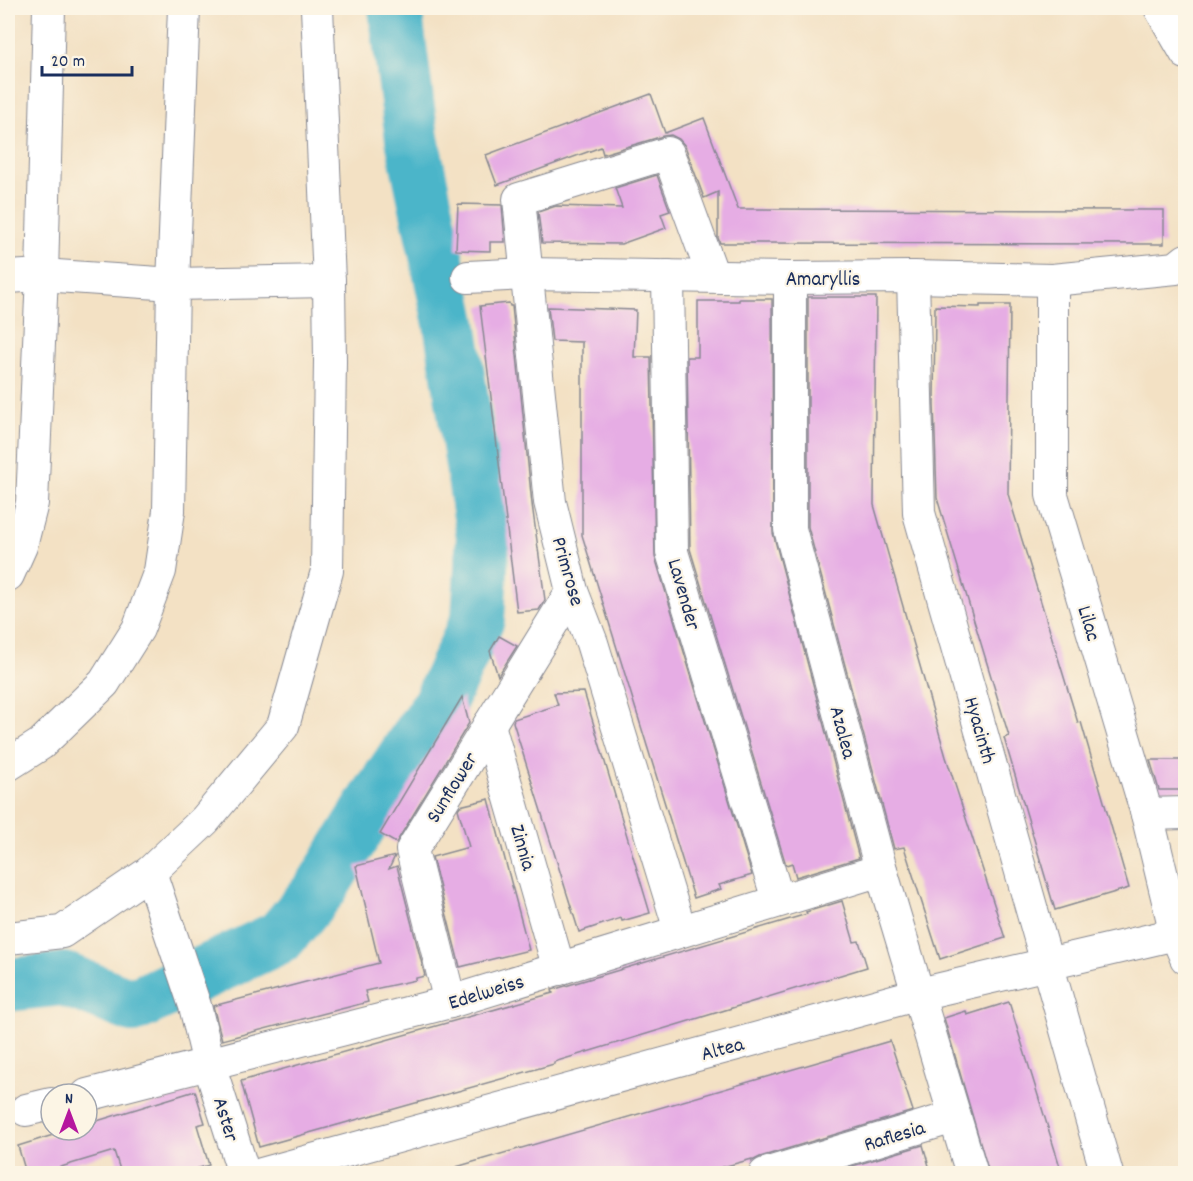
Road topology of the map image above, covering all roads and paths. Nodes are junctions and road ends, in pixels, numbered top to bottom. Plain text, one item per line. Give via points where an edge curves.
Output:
1 (49, 8) edge
2 (184, 8) edge
3 (317, 8) edge
4 (1160, 8) edge
5 (1185, 53) edge
6 (1181, 264) edge
7 (526, 274) junction
8 (42, 275) junction
9 (668, 276) junction
10 (713, 276) junction
11 (8, 277) edge
12 (468, 277) dead end
13 (914, 277) junction
14 (790, 278) junction
15 (1052, 280) junction
16 (329, 281) junction
17 (173, 284) junction
18 (8, 575) edge
19 (572, 591) junction
20 (489, 725) junction
21 (8, 765) edge
22 (1185, 813) edge
23 (1147, 814) junction
24 (881, 870) junction
25 (150, 872) junction
26 (778, 900) junction
27 (680, 930) junction
28 (8, 938) edge
29 (1182, 942) edge
30 (1049, 964) junction
31 (559, 969) junction
32 (919, 994) junction
33 (450, 1002) junction
34 (209, 1064) junction
35 (99, 1092) edge
36 (954, 1117) junction
37 (244, 1173) edge
38 (262, 1173) edge
39 (765, 1173) edge
40 (972, 1173) edge
41 (1107, 1173) edge

1 - 8 street
2 - 17 street
3 - 16 street
4 - 5 street
6 - 15 street, Amaryllis
7 - 9 street, Amaryllis
7 - 10 street, Primrose via 519,199 668,153
7 - 12 street, Amaryllis
7 - 19 street, Primrose via 550,502
8 - 11 street
8 - 17 street
8 - 18 street via 32,503 21,546
9 - 10 street, Amaryllis
9 - 26 street, Lavender via 672,552
10 - 14 street, Amaryllis
13 - 14 street, Amaryllis
13 - 15 street, Amaryllis
13 - 30 street, Hyacinth via 919,513
14 - 24 street, Azalea via 790,529
15 - 23 street, Lilac via 1052,495
16 - 17 street
16 - 25 street via 327,572 283,726 205,820
17 - 21 street via 169,511 160,572 138,629 104,683 41,744
19 - 20 street, Sunflower
19 - 27 street, Primrose via 592,642
20 - 31 street, Zinnia
20 - 33 street, Sunflower via 412,850
22 - 23 street
23 - 29 street, Lilac
24 - 26 street, Edelweiss
24 - 32 street, Azalea
25 - 28 street via 62,932
25 - 34 street, Aster via 195,1006
26 - 27 street, Edelweiss
27 - 31 street, Edelweiss
29 - 30 street, Altea
30 - 32 street, Altea
30 - 41 street, Hyacinth
31 - 33 street, Edelweiss
32 - 36 street, Azalea
32 - 38 street, Altea
33 - 34 street, Edelweiss
34 - 35 street, Edelweiss
34 - 37 street, Aster
36 - 39 street, Raflesia
36 - 40 street, Azalea

